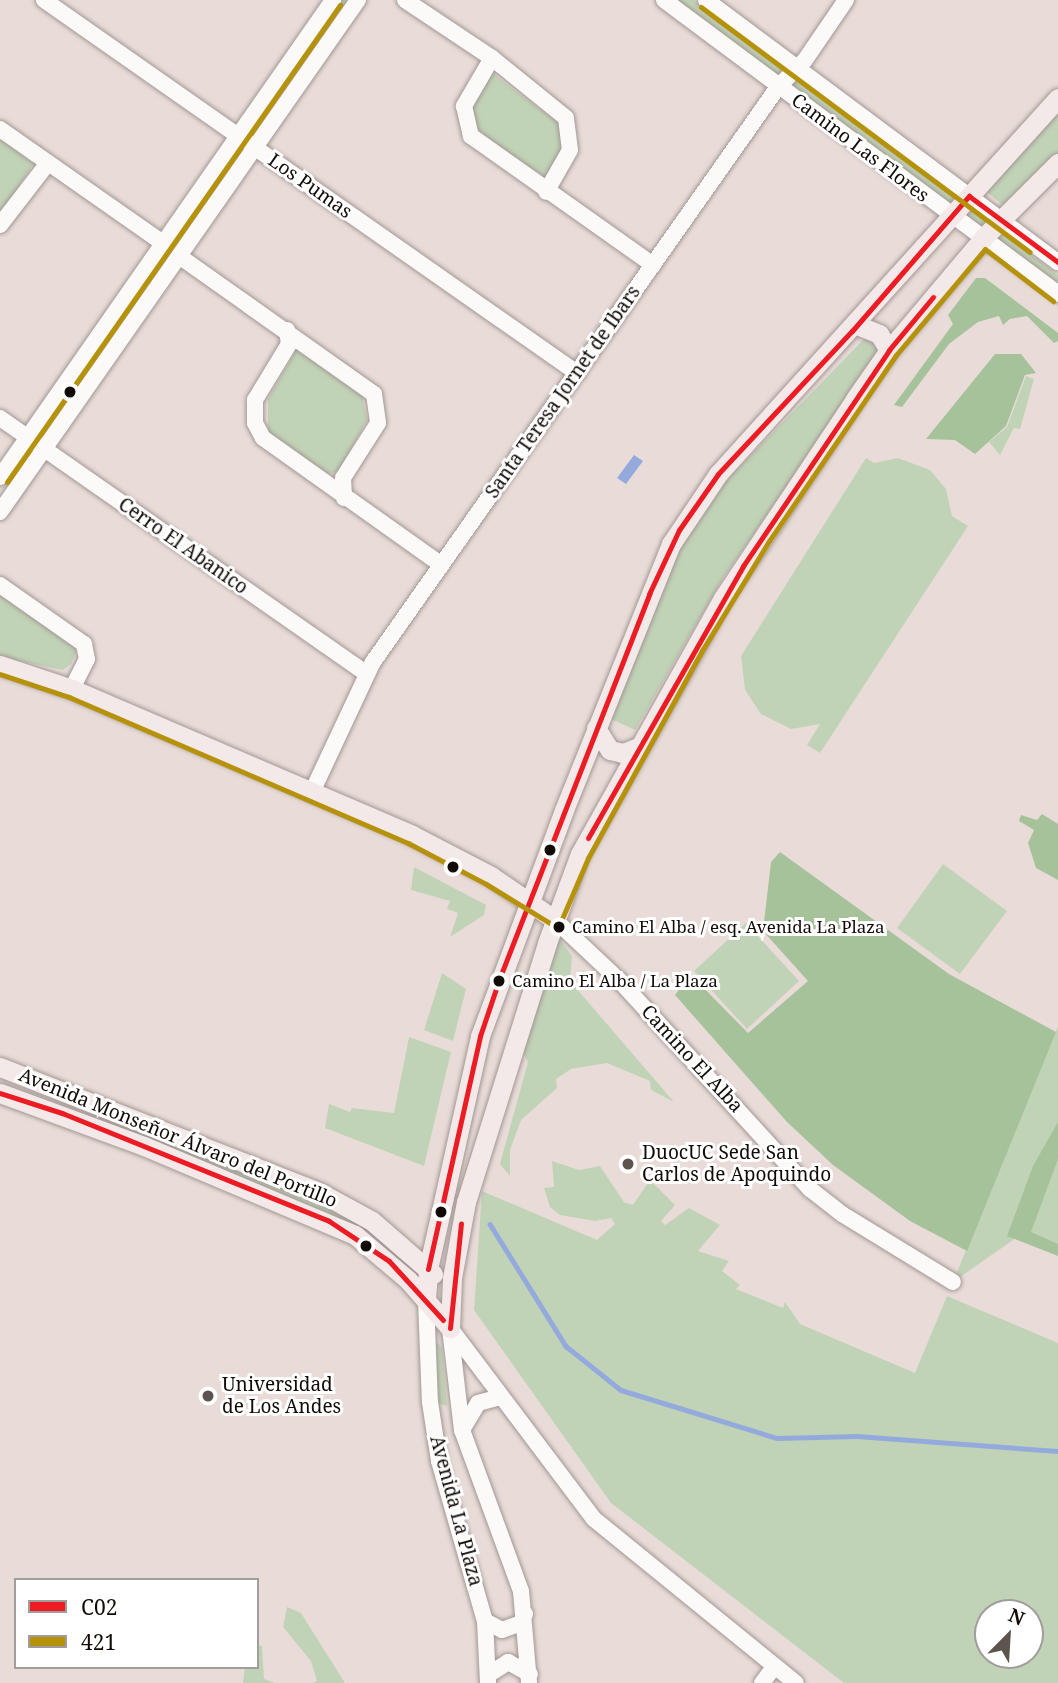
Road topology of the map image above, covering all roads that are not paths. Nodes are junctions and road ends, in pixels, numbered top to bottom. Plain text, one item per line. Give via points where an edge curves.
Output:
1 (44, 0) edge
2 (332, 0) edge
3 (358, 0) edge
4 (405, 0) edge
5 (664, 0) edge
6 (706, 0) edge
7 (857, 0) edge
8 (844, 4) edge
9 (492, 58) junction
10 (794, 66) junction
11 (778, 87) junction
12 (1058, 98) edge
13 (0, 129) edge
14 (238, 136) junction
15 (255, 148) junction
16 (48, 163) junction
17 (1058, 163) edge
18 (546, 191) junction
19 (969, 196) junction
20 (952, 216) junction
21 (1000, 219) junction
22 (0, 225) edge
23 (984, 237) junction
24 (163, 243) junction
25 (180, 256) junction
26 (1058, 262) edge
27 (653, 265) junction
28 (1058, 294) edge
29 (857, 325) junction
30 (287, 330) junction
31 (889, 350) junction
32 (577, 373) junction
33 (0, 418) edge
34 (27, 437) junction
35 (44, 449) junction
36 (0, 477) edge
37 (344, 498) junction
38 (0, 512) edge
39 (442, 565) junction
40 (0, 585) edge
41 (0, 665) edge
42 (366, 673) junction
43 (72, 689) junction
44 (596, 728) junction
45 (636, 748) junction
46 (312, 792) junction
47 (529, 900) junction
48 (555, 920) junction
49 (0, 1067) edge
50 (0, 1093) edge
51 (428, 1269) junction
52 (953, 1282) dead end
53 (451, 1293) junction
54 (425, 1300) junction
55 (450, 1328) junction
56 (501, 1397) junction
57 (430, 1402) junction
58 (458, 1408) junction
59 (462, 1430) junction
60 (526, 1614) junction
61 (485, 1621) junction
62 (785, 1677) edge
63 (488, 1679) edge
64 (530, 1679) edge
65 (762, 1683) edge

1 - 14 street, Los Pumas
2 - 14 street
3 - 15 street
4 - 9 street
5 - 11 street, Camino Las Flores
6 - 10 street, Camino Las Flores
7 - 8 street, Santa Teresa Jornet de Ibars
8 - 10 street, Santa Teresa Jornet de Ibars via 805,60
9 - 18 street via 554,105 569,124 570,150
9 - 18 street via 466,97 463,114 467,130 481,147
10 - 11 street, Santa Teresa Jornet de Ibars
10 - 19 street, Camino Las Flores
11 - 20 street, Camino Las Flores
11 - 27 street, Santa Teresa Jornet de Ibars
12 - 19 main road, Avenida La Plaza
13 - 16 street
14 - 15 street, Los Pumas
14 - 24 street
15 - 25 street
15 - 32 street, Los Pumas
16 - 22 street
16 - 24 street
17 - 21 main road, Avenida La Plaza
18 - 27 street
19 - 20 main road, Avenida La Plaza
19 - 21 street, Camino Las Flores
20 - 23 street, Camino Las Flores
20 - 29 main road, Avenida La Plaza
21 - 23 main road, Avenida La Plaza
21 - 26 street, Camino Las Flores
23 - 28 street, Camino Las Flores
23 - 31 main road, Avenida La Plaza
24 - 34 street
25 - 30 street
25 - 35 street
27 - 32 street, Santa Teresa Jornet de Ibars
29 - 31 main road via 879,334
29 - 44 main road, Avenida La Plaza via 729,462 687,517 657,573
30 - 37 street via 289,344 257,393 255,423 269,445
30 - 37 street via 364,383 377,401 378,423 343,478
31 - 45 main road, Avenida La Plaza via 749,556
32 - 39 street, Santa Teresa Jornet de Ibars
33 - 34 street, Cerro El Abanico
34 - 35 street, Cerro El Abanico
34 - 36 street
35 - 38 street
35 - 42 street, Cerro El Abanico
37 - 39 street
39 - 42 street, Santa Teresa Jornet de Ibars
40 - 43 street via 84,644 87,659
41 - 43 main road, Camino El Alba
42 - 46 street, Santa Teresa Jornet de Ibars
43 - 46 main road, Camino El Alba
44 - 45 main road via 610,750 623,753
44 - 47 main road, Avenida La Plaza
45 - 48 main road, Avenida La Plaza via 573,867
46 - 47 main road, Camino El Alba via 444,850
47 - 48 main road, Camino El Alba
47 - 51 main road, Avenida La Plaza via 480,1036
48 - 52 street, Camino El Alba via 678,1043 810,1189 842,1214
48 - 53 main road, Avenida La Plaza via 466,1202
49 - 51 main road, Avenida Monseñor Álvaro del Portillo via 321,1193 372,1221
50 - 54 main road, Avenida Monseñor Álvaro del Portillo via 62,1113 329,1221 372,1247
51 - 53 main road, Avenida Monseñor Álvaro del Portillo
51 - 54 main road, Avenida La Plaza
53 - 55 main road, Avenida La Plaza
54 - 55 main road, Avenida Monseñor Álvaro del Portillo
54 - 57 street, Avenida La Plaza
55 - 56 street, Avenida Monseñor Álvaro del Portillo
55 - 58 street, Avenida La Plaza
56 - 59 street via 478,1403
56 - 62 street, Avenida Monseñor Álvaro del Portillo via 594,1519
57 - 58 street
57 - 61 street, Avenida La Plaza via 439,1461
58 - 59 street, Avenida La Plaza
59 - 60 street, Avenida La Plaza via 508,1546
60 - 61 street via 521,1623 502,1630
60 - 64 street, Avenida La Plaza
61 - 63 street, Avenida La Plaza
62 - 65 street
63 - 64 street via 508,1662 517,1663

